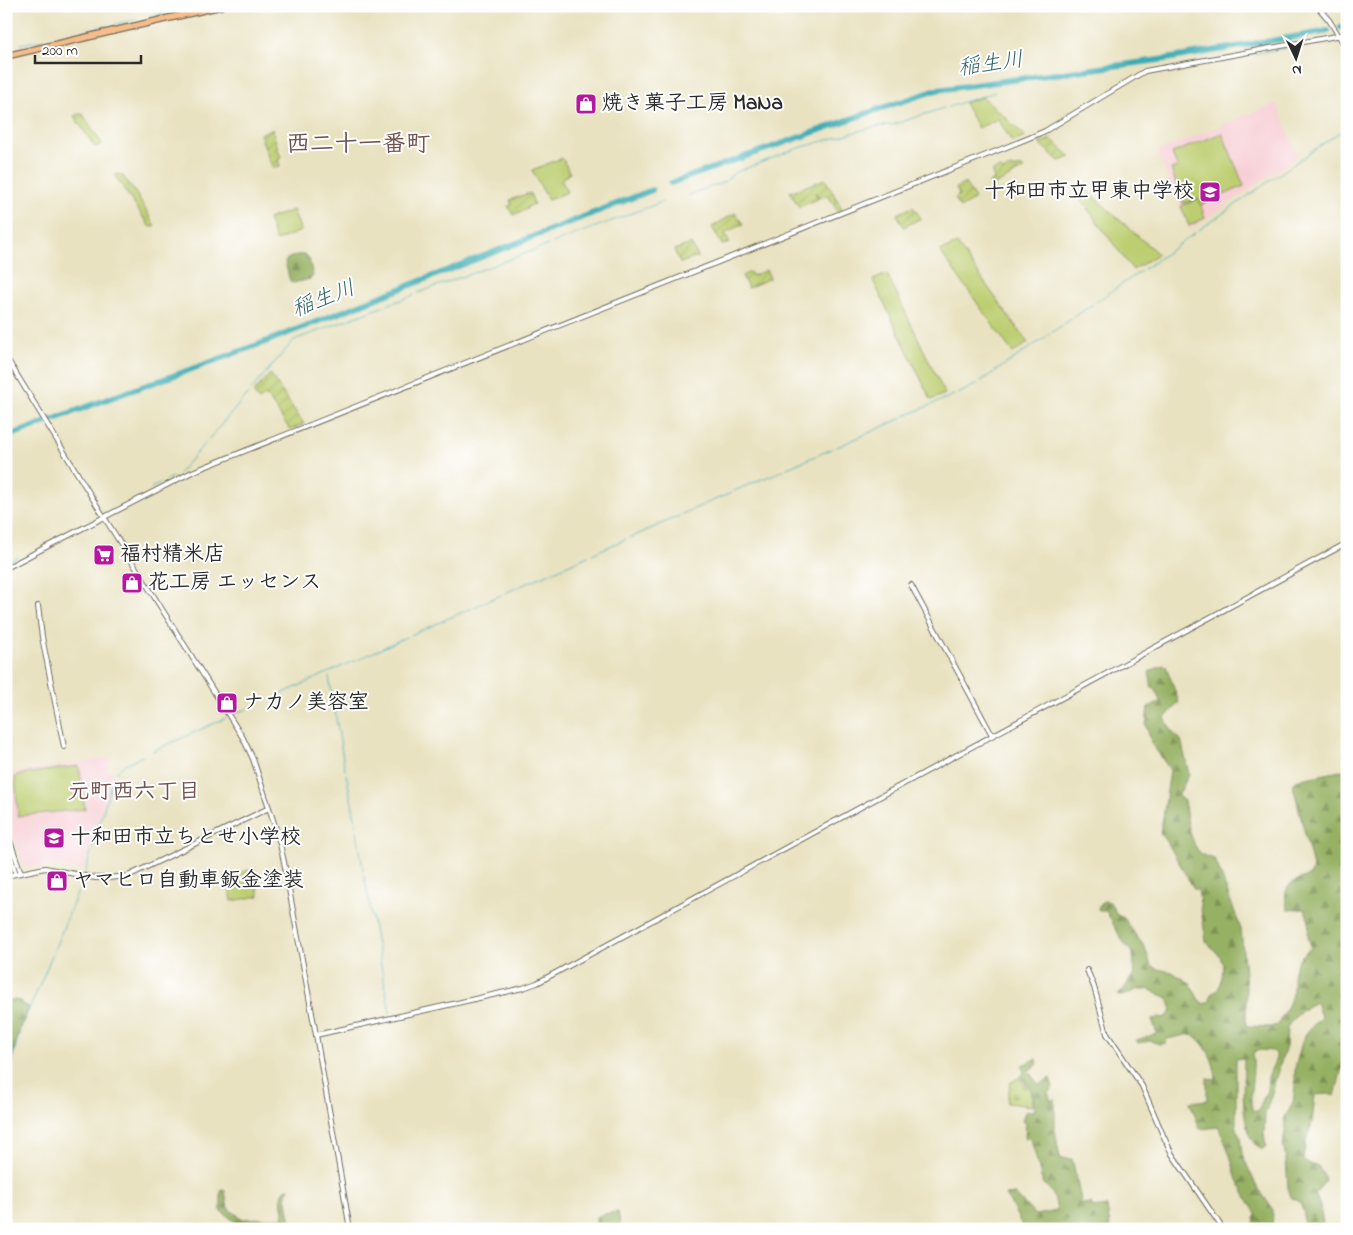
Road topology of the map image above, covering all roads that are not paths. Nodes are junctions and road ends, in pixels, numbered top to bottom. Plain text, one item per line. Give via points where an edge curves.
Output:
1 (221, 6) edge
2 (1317, 6) edge
3 (1347, 34) edge
4 (1339, 36) junction
5 (1347, 49) edge
6 (6, 56) edge
7 (6, 357) edge
8 (104, 517) junction
9 (1347, 542) edge
10 (6, 568) edge
11 (911, 585) dead end
12 (38, 606) dead end
13 (992, 735) junction
14 (64, 747) dead end
15 (269, 808) junction
16 (6, 829) edge
17 (6, 842) edge
18 (18, 873) junction
19 (6, 876) edge
20 (1087, 970) dead end
21 (316, 1035) junction
22 (350, 1229) edge
23 (1223, 1229) edge

1 - 6 highway
2 - 4 street
3 - 4 street
4 - 5 street
4 - 8 street via 1141,72 1029,138 207,466
7 - 8 street
8 - 10 street
8 - 15 street via 243,738
9 - 13 street
11 - 13 street
12 - 14 street
13 - 21 street via 537,983
15 - 18 street via 128,876 95,878 45,868
15 - 21 street via 284,862
16 - 18 street
17 - 18 street
18 - 19 street
20 - 23 street via 1107,1034 1142,1086 1172,1154
21 - 22 street

